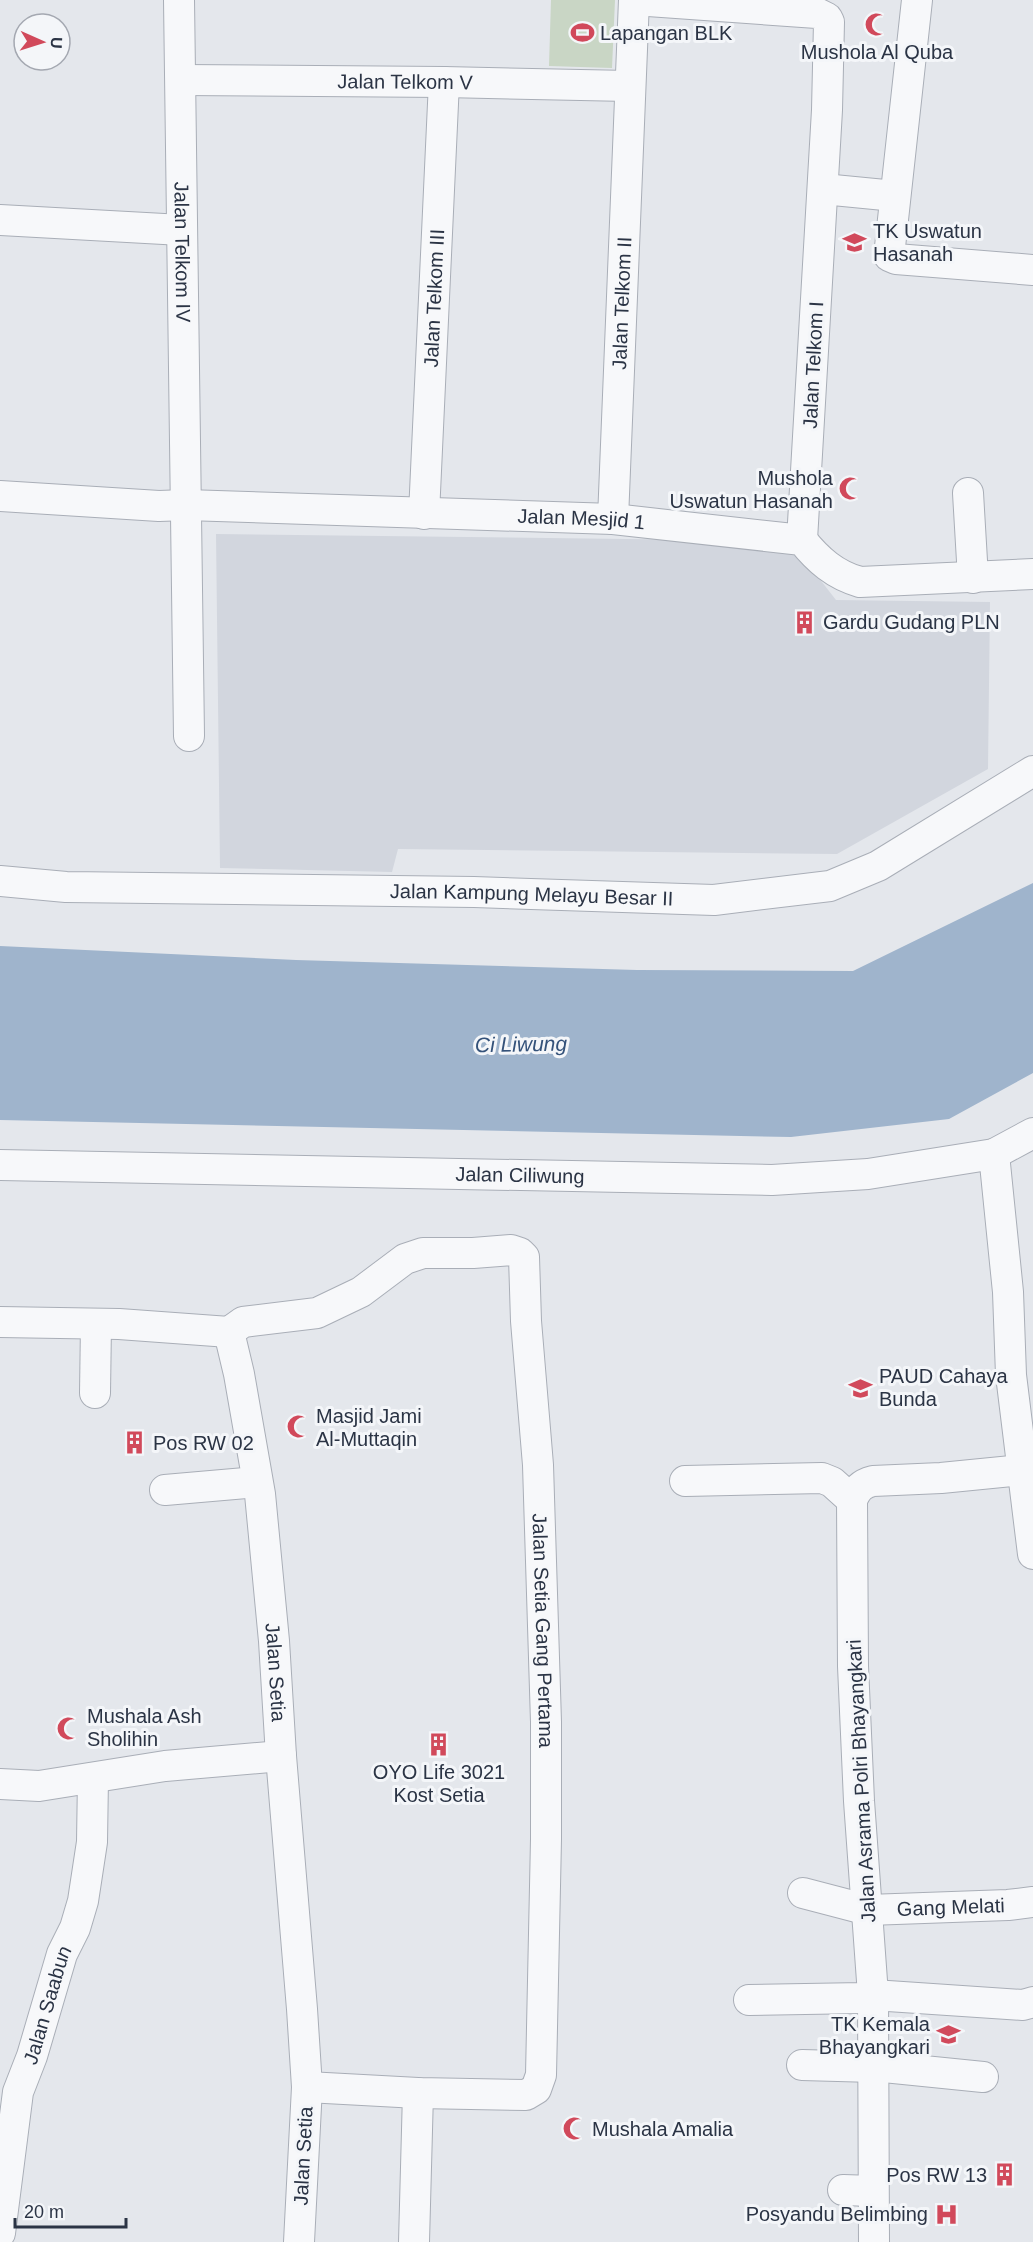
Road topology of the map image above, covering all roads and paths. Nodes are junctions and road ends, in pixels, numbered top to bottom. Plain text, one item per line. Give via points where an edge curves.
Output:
1 (179, 0) edge
2 (634, 0) edge
3 (916, 0) edge
4 (181, 80) junction
5 (444, 82) junction
6 (629, 86) junction
7 (823, 189) junction
8 (895, 196) junction
9 (0, 220) edge
10 (183, 230) junction
11 (1033, 270) edge
12 (968, 493) dead end
13 (0, 496) edge
14 (186, 505) junction
15 (424, 514) junction
16 (612, 519) junction
17 (802, 540) junction
18 (1033, 574) edge
19 (973, 578) junction
20 (189, 736) dead end
21 (1033, 771) edge
22 (0, 881) edge
23 (1033, 1133) edge
24 (994, 1154) junction
25 (0, 1166) edge
26 (0, 1322) edge
27 (96, 1324) junction
28 (230, 1332) junction
29 (95, 1393) dead end
30 (1022, 1470) junction
31 (685, 1481) dead end
32 (257, 1482) junction
33 (165, 1490) dead end
34 (852, 1500) junction
35 (1033, 1554) edge
36 (281, 1756) junction
37 (93, 1778) junction
38 (0, 1784) edge
39 (803, 1893) dead end
40 (1033, 1902) edge
41 (868, 1910) junction
42 (873, 1995) junction
43 (749, 2000) dead end
44 (1033, 2002) edge
45 (802, 2065) dead end
46 (874, 2067) junction
47 (983, 2077) dead end
48 (307, 2087) junction
49 (418, 2093) junction
50 (843, 2190) dead end
51 (873, 2191) junction
52 (0, 2233) edge
53 (299, 2242) edge
54 (414, 2242) edge
55 (874, 2242) edge

1 - 4 street, Jalan Telkom IV
2 - 6 street, Jalan Telkom II
2 - 7 street, Jalan Telkom I via 817,13 827,18
3 - 8 street
4 - 5 street, Jalan Telkom V
4 - 10 street, Jalan Telkom IV
5 - 6 street, Jalan Telkom V
5 - 15 street, Jalan Telkom III
6 - 16 street, Jalan Telkom II
7 - 8 street
7 - 17 street, Jalan Telkom I
8 - 11 street via 888,254 892,258
9 - 10 street
10 - 14 street, Jalan Telkom IV
12 - 19 street
13 - 14 street, Jalan Mesjid 1
14 - 15 street, Jalan Mesjid 1
14 - 20 street, Jalan Telkom IV
15 - 16 street, Jalan Mesjid 1
16 - 17 street, Jalan Mesjid 1
17 - 19 street via 829,567 860,582
18 - 19 street
21 - 22 street, Jalan Kampung Melayu Besar II via 878,866 830,886 714,900 66,887
23 - 24 street, Jalan Ciliwung
24 - 25 street, Jalan Ciliwung via 868,1174 772,1180
24 - 30 street
26 - 27 street
27 - 28 street
27 - 29 street
28 - 32 street, Jalan Setia
28 - 49 street, Jalan Setia Gang Pertama via 243,1322 317,1313 361,1292 405,1258 423,1253 511,1250 524,1257 538,1465 546,1722 541,2074 536,2089 526,2095
30 - 34 street via 873,1481 856,1490
30 - 35 street
31 - 34 street via 822,1478
32 - 33 street
32 - 36 street, Jalan Setia via 274,1641
34 - 41 street, Jalan Asrama Polri Bhayangkari via 853,1666
36 - 37 street via 165,1766
36 - 48 street, Jalan Setia
37 - 38 street via 39,1786
37 - 52 street, Jalan Saabun via 92,1842 83,1901 18,2092
39 - 41 street, Gang Melati
40 - 41 street, Gang Melati
41 - 42 street, Jalan Asrama Polri Bhayangkari
42 - 43 street
42 - 44 street via 1023,2005
42 - 46 street, Jalan Asrama Polri Bhayangkari
45 - 46 street
46 - 47 street
46 - 51 street, Jalan Asrama Polri Bhayangkari
48 - 49 street, Jalan Setia Gang Pertama
48 - 53 street, Jalan Setia
49 - 54 street
50 - 51 street
51 - 55 street, Jalan Asrama Polri Bhayangkari

